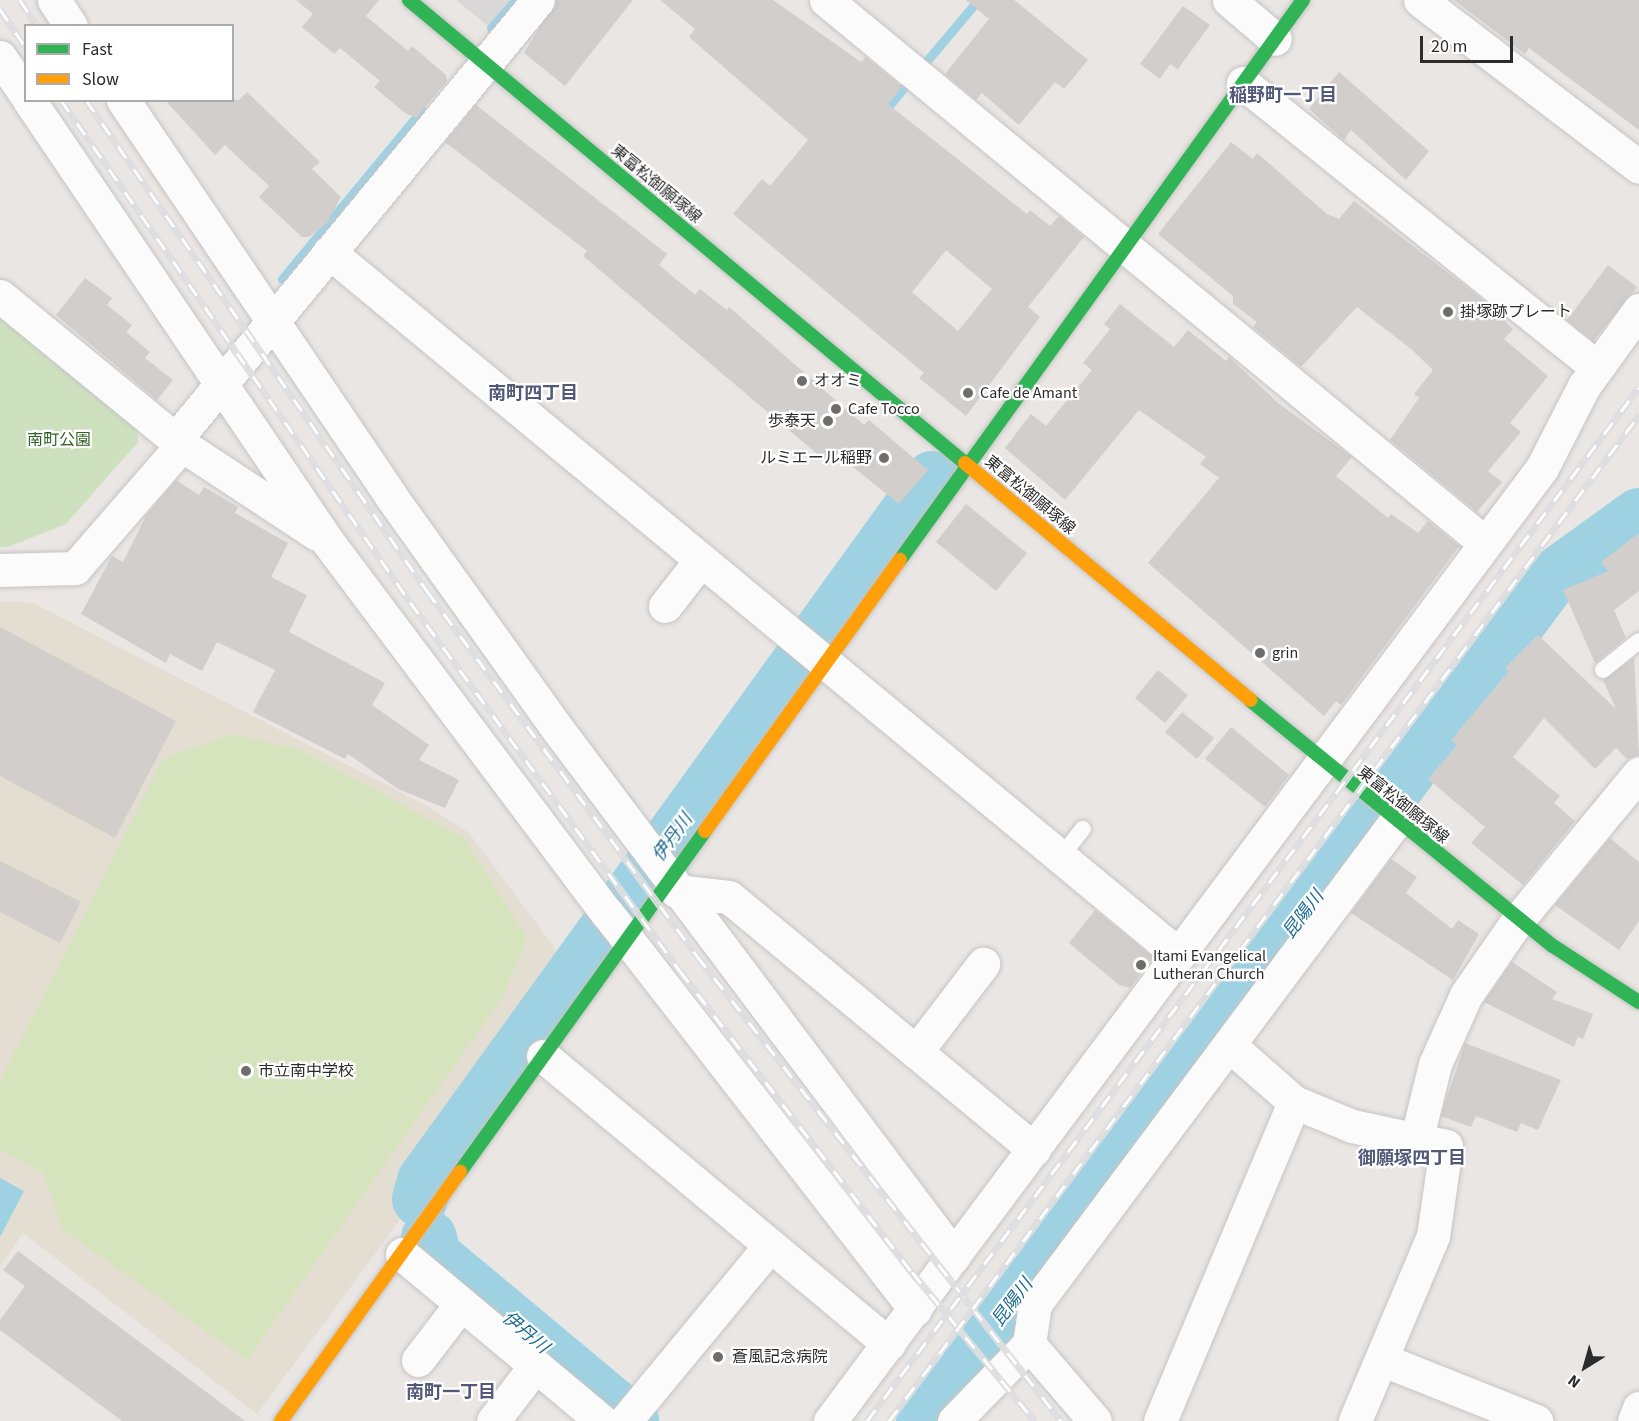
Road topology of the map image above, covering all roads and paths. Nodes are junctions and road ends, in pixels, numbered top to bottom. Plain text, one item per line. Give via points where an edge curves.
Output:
1 (54, 0) edge
2 (409, 0) edge
3 (538, 0) edge
4 (826, 0) edge
5 (1228, 0) edge
6 (1303, 0) edge
7 (1420, 0) edge
8 (70, 24) edge
9 (1275, 39) junction
10 (0, 57) edge
11 (486, 64) junction
12 (1243, 83) junction
13 (24, 92) edge
14 (30, 102) edge
15 (124, 102) edge
16 (1639, 166) edge
17 (1124, 248) junction
18 (329, 252) junction
19 (0, 296) edge
20 (1639, 310) edge
21 (275, 319) junction
22 (1598, 368) junction
23 (221, 386) junction
24 (179, 442) junction
25 (968, 466) junction
26 (328, 542) junction
27 (1485, 543) junction
28 (700, 561) junction
29 (0, 570) edge
30 (665, 606) dead end
31 (1639, 641) edge
32 (817, 654) junction
33 (1603, 670) dead end
34 (1325, 762) junction
35 (1639, 773) edge
36 (1386, 813) junction
37 (1083, 829) dead end
38 (1060, 858) junction
39 (664, 875) junction
40 (1518, 920) junction
41 (618, 928) junction
42 (1179, 955) junction
43 (982, 964) dead end
44 (1639, 1002) edge
45 (1229, 1045) junction
46 (916, 1052) junction
47 (543, 1056) junction
48 (1294, 1102) junction
49 (1417, 1137) junction
50 (1034, 1149) junction
51 (770, 1246) junction
52 (402, 1254) junction
53 (954, 1256) junction
54 (461, 1304) junction
55 (915, 1309) junction
56 (889, 1344) junction
57 (1029, 1344) junction
58 (418, 1360) dead end
59 (1383, 1360) junction
60 (535, 1366) junction
61 (1639, 1408) edge
62 (968, 1415) edge
63 (281, 1421) edge
64 (493, 1421) edge
65 (602, 1421) edge
66 (625, 1421) edge
67 (830, 1421) edge
68 (1095, 1421) edge
69 (1160, 1421) edge
70 (1355, 1421) edge
71 (1536, 1421) edge
72 (1634, 1421) edge

1 - 8 street
2 - 11 street, 東富松御願塚線
3 - 11 street
4 - 17 street
5 - 9 street
6 - 9 street
7 - 16 street
9 - 12 street
10 - 13 street
11 - 18 street
11 - 25 street, 東富松御願塚線
12 - 17 street
12 - 22 street
14 - 23 street
15 - 21 street
17 - 25 street
17 - 27 street
18 - 21 street
18 - 28 street
19 - 24 street
20 - 22 street
21 - 23 street
21 - 39 street via 390,495
22 - 27 street via 1542,468
23 - 24 street
23 - 26 street
24 - 26 street
24 - 29 street via 75,568
25 - 32 street
25 - 34 street, 東富松御願塚線
26 - 41 street
27 - 34 street
28 - 30 street
28 - 32 street
31 - 33 lane
32 - 38 street
32 - 39 street
34 - 36 street, 東富松御願塚線
34 - 42 street
35 - 40 street
36 - 40 street, 東富松御願塚線
36 - 45 street
37 - 38 lane
38 - 42 street
39 - 41 street
39 - 46 street via 729,897
39 - 53 street
40 - 44 street, 東富松御願塚線
40 - 49 street via 1466,995 1435,1064
41 - 47 street
41 - 55 street
42 - 50 street
43 - 46 street
45 - 48 street
45 - 57 street via 1035,1304
46 - 50 street
47 - 51 street
47 - 52 street
48 - 49 street via 1353,1126
48 - 69 street
49 - 59 street via 1446,1146 1445,1176 1433,1236
50 - 53 street
51 - 56 street
51 - 66 street
52 - 54 street
52 - 63 street
53 - 55 street
54 - 58 street
54 - 60 street
55 - 56 street
56 - 67 street
57 - 62 street
57 - 68 street
59 - 70 street
59 - 71 street
60 - 64 street
60 - 65 street
61 - 72 street

